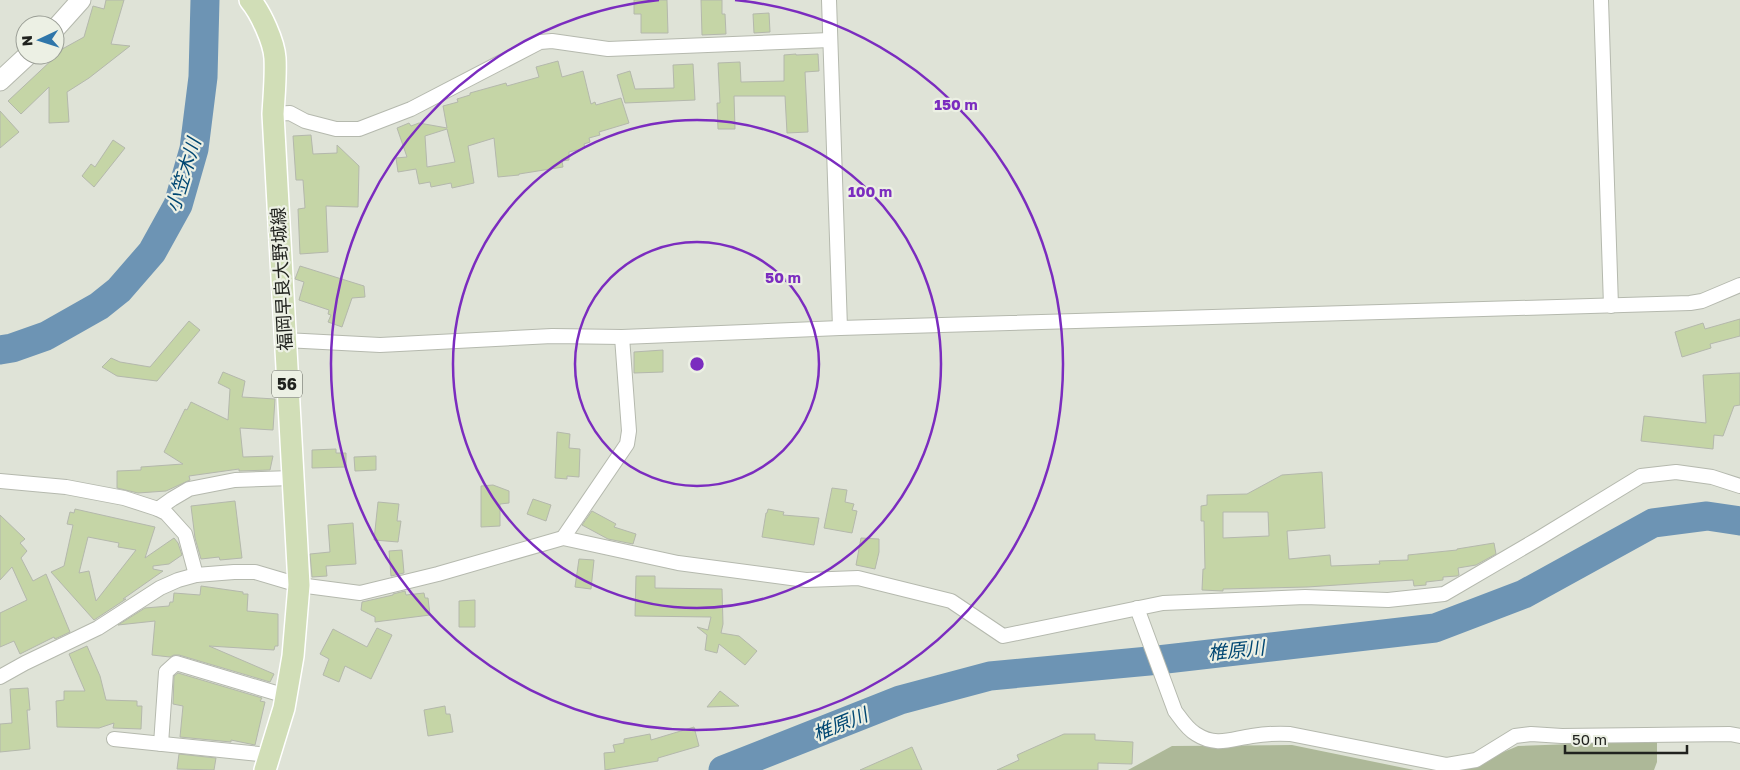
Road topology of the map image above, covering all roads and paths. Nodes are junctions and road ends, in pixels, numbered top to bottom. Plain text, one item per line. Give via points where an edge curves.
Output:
1 (81, 0) edge
2 (250, 0) edge
3 (829, 0) edge
4 (1601, 0) edge
5 (65, 18) edge
6 (830, 40) junction
7 (17, 65) edge
8 (0, 81) edge
9 (273, 114) junction
10 (1740, 285) edge
11 (1611, 306) junction
12 (840, 328) junction
13 (622, 337) junction
14 (285, 340) junction
15 (292, 478) junction
16 (0, 481) edge
17 (1740, 486) edge
18 (158, 509) junction
19 (563, 538) junction
20 (196, 575) junction
21 (299, 585) junction
22 (1137, 608) junction
23 (0, 677) edge
24 (286, 696) junction
25 (1740, 736) edge
26 (114, 739) dead end
27 (161, 744) junction
28 (267, 763) edge

1 - 5 main road
2 - 9 main road, 福岡早良大野城線 / 56 via 267,30 275,57
3 - 6 street
4 - 11 street
6 - 9 street via 608,49 540,42 412,109 358,129 336,129 305,121 290,113
6 - 12 street
7 - 8 main road
9 - 14 main road, 福岡早良大野城線 / 56
10 - 11 street via 1690,303
11 - 12 street
12 - 13 street
13 - 14 street via 552,336 380,345
13 - 19 street via 629,431 627,444
14 - 15 main road, 福岡早良大野城線 / 56
15 - 18 street via 235,480 189,489
15 - 21 main road, 福岡早良大野城線 / 56
16 - 18 street via 66,487 124,498
17 - 22 street via 1712,477 1676,472 1641,476 1444,594 1388,600 1305,597 1163,603
18 - 20 street via 166,513 185,534
19 - 21 street via 360,593
19 - 22 street via 678,563 806,580 858,578 952,602 1003,636
20 - 21 street via 255,572
20 - 23 street via 160,588 98,628
21 - 24 main road, 福岡早良大野城線 / 56
22 - 25 street via 1175,711 1195,734 1210,740 1225,742 1272,733 1290,734 1447,765 1476,760 1515,736 1532,734
24 - 27 street via 176,663 166,672
24 - 28 main road, 福岡早良大野城線 / 56
26 - 27 street
27 - 28 street

